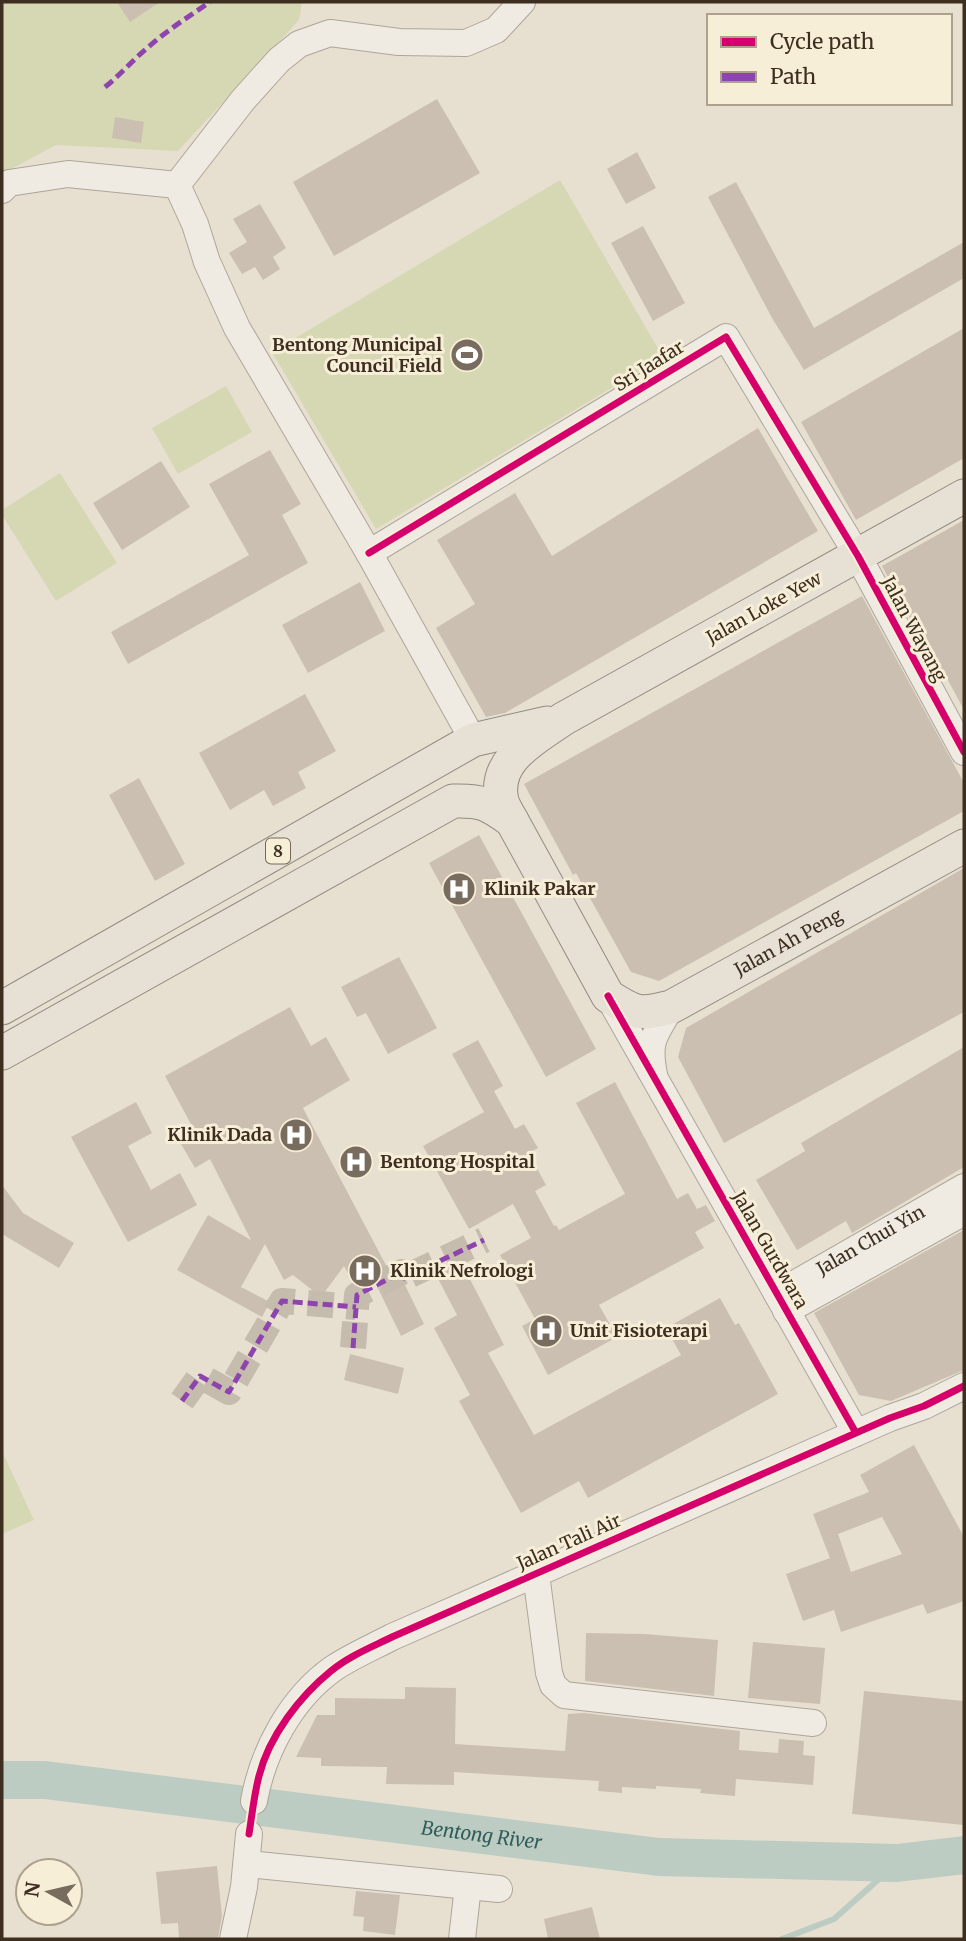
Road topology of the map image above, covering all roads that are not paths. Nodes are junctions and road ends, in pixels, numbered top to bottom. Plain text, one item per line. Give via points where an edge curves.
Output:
1 (522, 2) edge
2 (177, 185) junction
3 (2, 190) edge
4 (964, 496) edge
5 (369, 553) junction
6 (858, 556) junction
7 (563, 719) junction
8 (473, 740) junction
9 (964, 752) edge
10 (512, 821) junction
11 (964, 845) edge
12 (608, 996) junction
13 (671, 1007) junction
14 (2, 1008) edge
15 (2, 1053) edge
16 (656, 1082) junction
17 (964, 1187) edge
18 (964, 1212) edge
19 (781, 1303) junction
20 (964, 1386) edge
21 (856, 1433) junction
22 (536, 1574) junction
23 (813, 1723) dead end
24 (254, 1801) dead end
25 (249, 1834) dead end
26 (247, 1864) junction
27 (468, 1886) junction
28 (499, 1889) dead end
29 (233, 1939) edge
30 (462, 1939) edge

1 - 2 street via 496,30 466,43 399,42 330,33 299,44 243,100
2 - 3 street via 68,174 9,183
2 - 5 street via 237,328
4 - 6 main road, Jalan Loke Yew / 8
5 - 6 street, Sri Jaafar via 726,337
5 - 8 street
6 - 7 main road, Jalan Loke Yew / 8
6 - 9 street, Jalan Wayang
7 - 8 main road, 8
7 - 10 main road via 516,753 503,771 502,802
8 - 14 main road, 8
10 - 12 main road
10 - 15 main road, 8 via 488,803 453,801
11 - 13 main road, Jalan Ah Peng
12 - 13 main road, Jalan Ah Peng via 630,1010 648,1013
12 - 16 street, Jalan Gurdwara
13 - 16 street via 650,1052
16 - 19 street, Jalan Gurdwara
17 - 19 street, Jalan Chui Yin
18 - 19 street, Jalan Chui Yin
19 - 21 street, Jalan Gurdwara
20 - 21 street, Jalan Tali Air
21 - 22 street, Jalan Tali Air
22 - 23 street via 550,1673 553,1685 564,1695
22 - 24 street, Jalan Tali Air via 392,1637 331,1670 286,1719 259,1773
25 - 26 street
26 - 27 street
26 - 29 street
27 - 28 street
27 - 30 street

